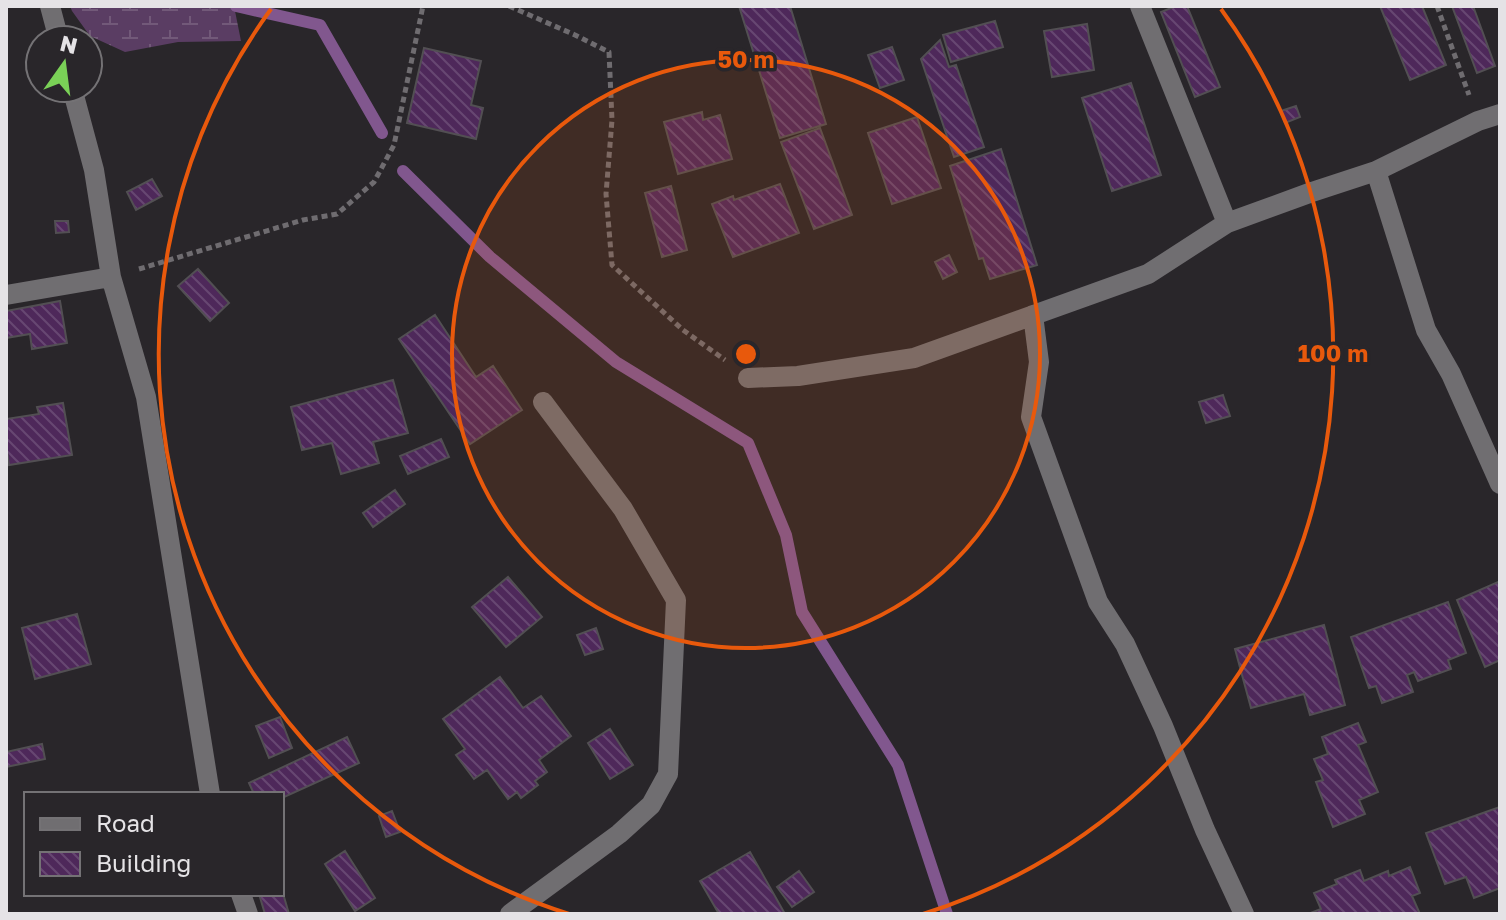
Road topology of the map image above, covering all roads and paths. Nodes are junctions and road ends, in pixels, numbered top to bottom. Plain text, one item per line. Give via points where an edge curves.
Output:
1 (423, 6) edge
2 (509, 6) edge
3 (1140, 6) edge
4 (1437, 6) edge
5 (76, 104) edge
6 (1500, 114) edge
7 (1478, 121) junction
8 (1376, 171) junction
9 (1227, 223) junction
10 (111, 277) junction
11 (6, 295) edge
12 (1033, 315) junction
13 (748, 378) joint
14 (543, 402) dead end
15 (1500, 484) edge
16 (210, 792) edge
17 (510, 914) edge
18 (1244, 914) edge

1 - 10 path via 394,145 374,182 337,214
2 - 13 path via 609,52 612,120 606,194 612,265 683,330
3 - 9 street
4 - 7 path
5 - 10 street via 94,170
6 - 7 street
7 - 8 street
8 - 9 street
8 - 15 street via 1426,330
9 - 12 street via 1148,274
10 - 11 street
10 - 16 street via 146,397
12 - 13 street via 914,358
12 - 18 street via 1039,362 1031,417 1098,602 1125,644
14 - 17 street via 623,509 676,600 668,774 651,805 619,834

